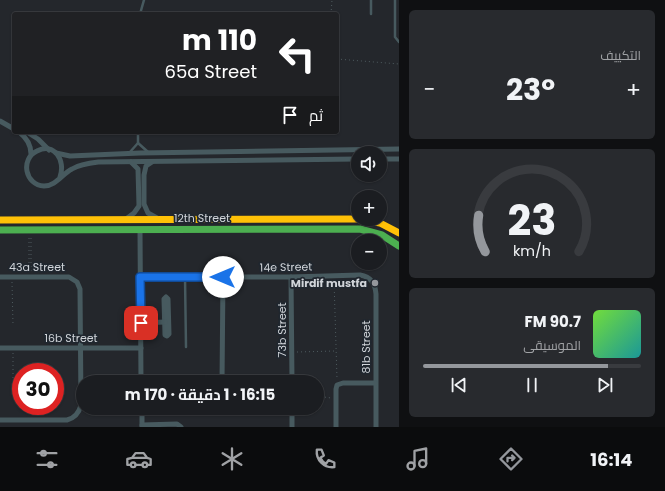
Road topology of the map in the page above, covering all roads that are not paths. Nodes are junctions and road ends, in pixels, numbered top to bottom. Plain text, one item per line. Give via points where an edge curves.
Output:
1 (144, 0) edge
2 (371, 0) edge
3 (395, 0) edge
4 (141, 12) edge
5 (371, 14) dead end
6 (399, 42) edge
7 (0, 121) edge
8 (12, 126) edge
9 (21, 134) edge
10 (30, 134) edge
11 (138, 134) edge
12 (138, 143) junction
13 (399, 148) edge
14 (387, 149) edge
15 (49, 150) junction
16 (351, 150) edge
17 (387, 151) edge
18 (399, 152) edge
19 (56, 153) junction
20 (150, 153) junction
21 (31, 154) junction
22 (126, 154) junction
23 (351, 159) edge
24 (387, 159) edge
25 (399, 159) edge
26 (130, 162) junction
27 (152, 162) junction
28 (60, 176) junction
29 (268, 219) junction
30 (351, 219) edge
31 (0, 220) edge
32 (125, 220) junction
33 (162, 220) junction
34 (212, 220) junction
35 (386, 226) edge
36 (174, 229) junction
37 (239, 229) junction
38 (0, 230) edge
39 (140, 230) junction
40 (399, 233) edge
41 (399, 246) edge
42 (360, 275) joint
43 (0, 277) edge
44 (140, 277) junction
45 (185, 277) junction
46 (223, 277) junction
47 (291, 277) junction
48 (165, 322) junction
49 (141, 323) junction
50 (186, 347) dead end
51 (0, 348) edge
52 (80, 348) junction
53 (141, 348) junction
54 (142, 375) edge
55 (222, 375) edge
56 (292, 375) edge
57 (375, 383) junction
58 (142, 415) edge
59 (292, 415) edge
60 (0, 420) edge
61 (142, 426) edge
62 (181, 427) edge
63 (292, 427) edge
64 (336, 427) edge
65 (376, 427) edge

1 - 4 lane
2 - 5 lane
3 - 6 lane via 395,38
7 - 8 street
9 - 21 street via 29,143
10 - 15 street
11 - 12 lane
12 - 20 lane
12 - 22 lane
13 - 14 street
15 - 19 street
15 - 21 street via 38,150
16 - 20 street
17 - 18 street
19 - 22 street via 70,156
19 - 28 street via 63,164
20 - 22 street
21 - 28 street via 26,171 33,182 38,185 51,185
23 - 27 street
24 - 25 street
26 - 27 street
26 - 28 street via 86,164
26 - 32 street via 138,169 140,202 137,210
27 - 33 street via 146,166 144,175 144,204 151,216
29 - 30 street, 12th Street
29 - 34 street, 12th Street
29 - 37 street via 241,225
31 - 32 street, 12th Street
32 - 33 street, 12th Street
33 - 34 street, 12th Street
34 - 36 street via 210,225 186,225
35 - 40 street, 12th Street
36 - 37 street, 12th Street
36 - 39 street, 12th Street
37 - 41 street, 12th Street via 360,229 382,235
38 - 39 street, 12th Street
39 - 44 street
42 - 47 street, 14e Street
42 - 57 street, 81b Street via 369,278 376,289
43 - 52 street, 43a Street via 69,277 77,282 80,289
44 - 45 street, 14e Street
44 - 49 street
45 - 46 street, 14e Street
45 - 50 lane
46 - 47 street, 14e Street
46 - 55 street
47 - 56 street, 73b Street
48 - 48 street via 167,336 169,334 166,297
48 - 49 street
49 - 53 street
51 - 52 street, 16b Street
52 - 53 street, 16b Street
52 - 60 street via 81,405 75,417 67,420
53 - 54 street
57 - 64 street via 337,385
57 - 65 street, 81b Street
58 - 61 street
59 - 63 street
61 - 62 street via 177,424

